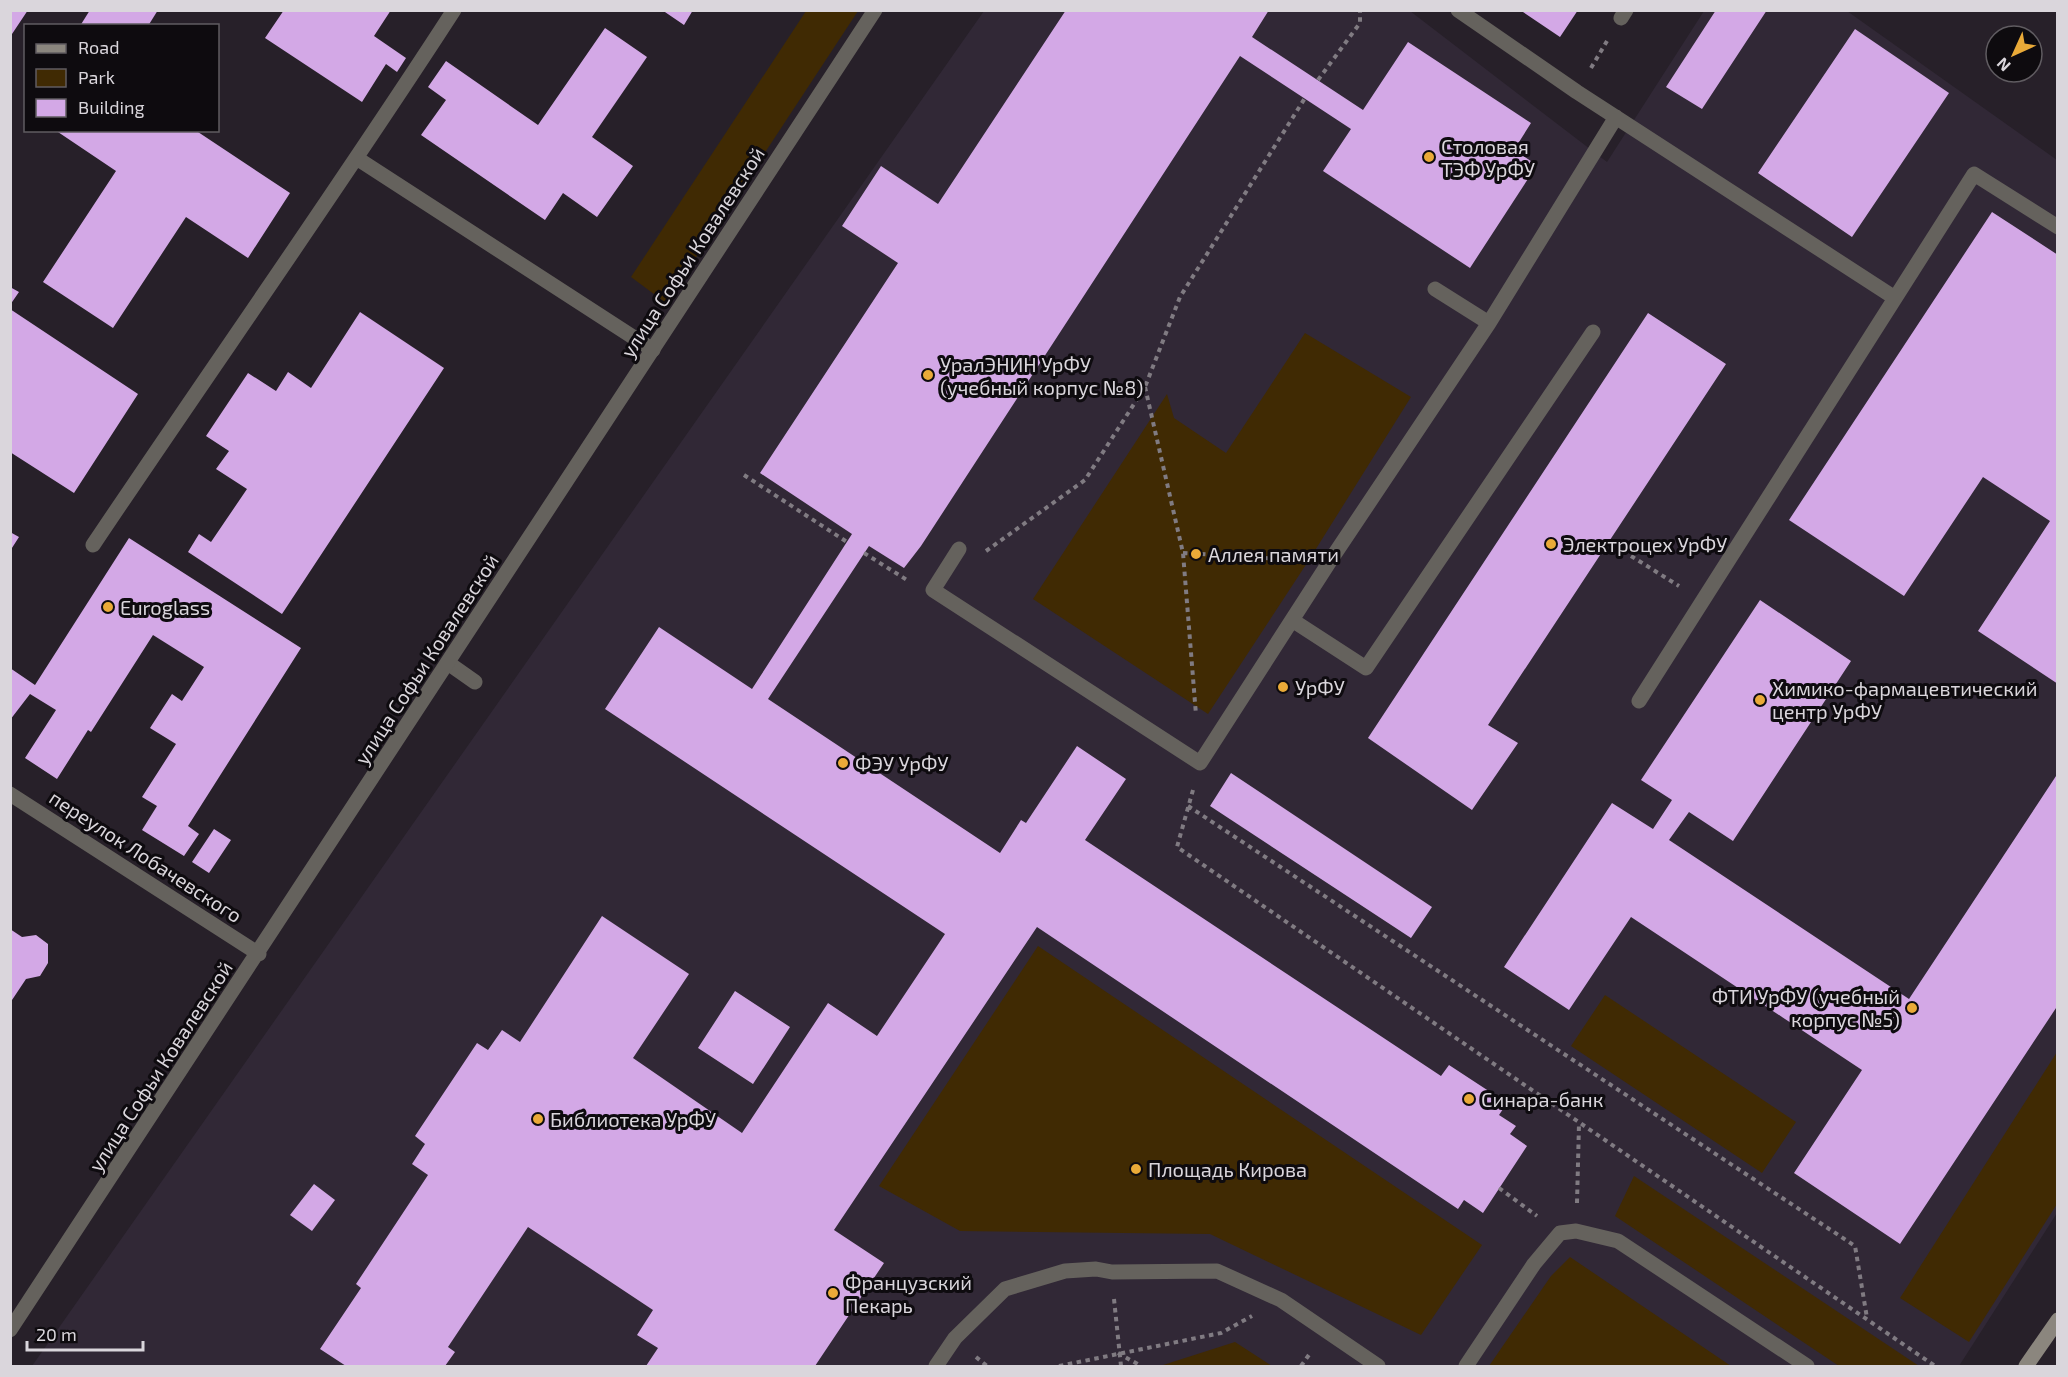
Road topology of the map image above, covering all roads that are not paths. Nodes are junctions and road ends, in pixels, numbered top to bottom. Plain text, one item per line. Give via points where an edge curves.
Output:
1 (454, 10) edge
2 (875, 10) edge
3 (1458, 10) edge
4 (1616, 117) junction
5 (358, 159) junction
6 (2058, 227) edge
7 (1435, 289) dead end
8 (1895, 298) junction
9 (1489, 323) junction
10 (1593, 332) dead end
11 (653, 350) junction
12 (93, 545) dead end
13 (959, 549) dead end
14 (1292, 620) junction
15 (448, 663) junction
16 (475, 682) dead end
17 (1639, 701) dead end
18 (10, 794) edge
19 (259, 954) junction
20 (2058, 1320) edge
21 (10, 1330) edge
22 (936, 1366) edge
23 (1378, 1366) edge
24 (1466, 1366) edge
25 (1807, 1366) edge
26 (2026, 1366) edge

1 - 5 street
2 - 11 street, улица Софьи Ковалевской
3 - 4 street
4 - 8 street
4 - 9 street
5 - 11 street
5 - 12 street via 263,292
6 - 8 street via 1974,174
7 - 9 street
8 - 17 street
9 - 14 street
10 - 14 street via 1366,668
11 - 15 street, улица Софьи Ковалевской
13 - 14 street via 933,590 1200,763
15 - 16 street
15 - 19 street, улица Софьи Ковалевской
18 - 19 street, переулок Лобачевского
19 - 21 street, улица Софьи Ковалевской
20 - 26 street
22 - 23 street via 955,1338 1005,1289 1065,1271 1096,1269 1218,1271 1281,1300
24 - 25 street via 1534,1264 1560,1233 1576,1231 1618,1241

